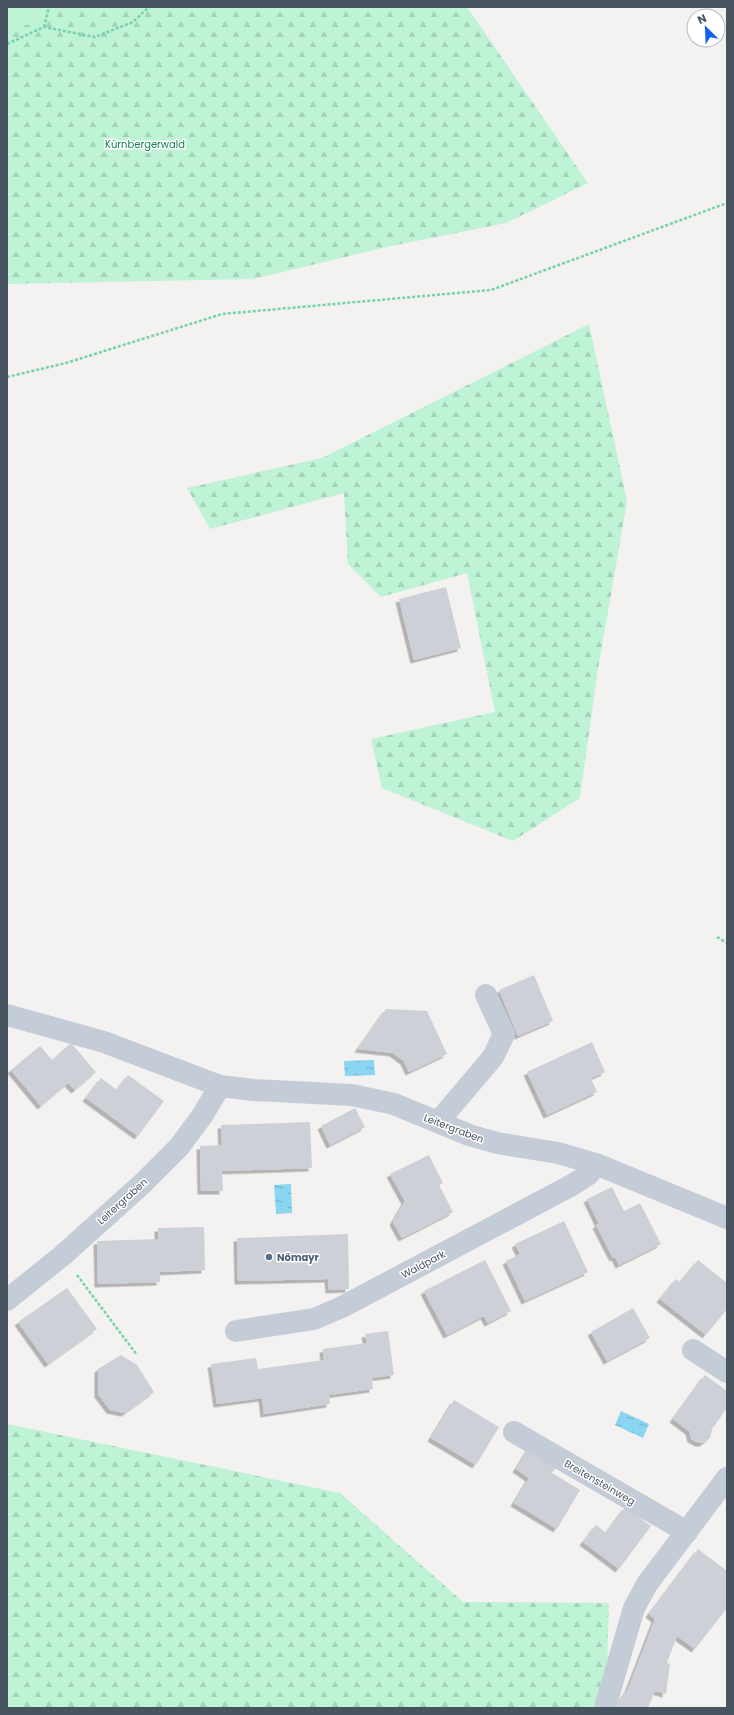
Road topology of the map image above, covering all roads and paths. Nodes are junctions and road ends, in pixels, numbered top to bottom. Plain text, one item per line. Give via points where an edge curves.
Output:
1 (49, 7) edge
2 (149, 7) edge
3 (44, 27) junction
4 (7, 44) edge
5 (727, 202) edge
6 (7, 377) edge
7 (717, 937) dead end
8 (727, 943) edge
9 (486, 995) dead end
10 (7, 1015) edge
11 (220, 1086) junction
12 (438, 1122) junction
13 (596, 1164) junction
14 (727, 1218) edge
15 (63, 1255) junction
16 (7, 1300) edge
17 (236, 1331) dead end
18 (693, 1350) dead end
19 (137, 1355) dead end
20 (727, 1372) edge
21 (514, 1432) dead end
22 (727, 1478) edge
23 (687, 1532) junction
24 (606, 1704) dead end

1 - 3 path
2 - 3 path via 132,22 95,37
3 - 4 path
5 - 6 path via 492,290 222,314 66,363
7 - 8 path
9 - 12 street via 504,1034 493,1057
10 - 11 street, Leitergraben via 104,1042
11 - 12 street, Leitergraben via 352,1095 394,1104
11 - 15 street, Leitergraben via 179,1147
12 - 13 street, Leitergraben via 497,1143
13 - 14 street, Leitergraben
13 - 17 street, Waldpark via 589,1174 572,1185 342,1308 314,1319
15 - 16 street, Leitergraben
15 - 19 path
18 - 20 street
21 - 23 street, Breitensteinweg
22 - 23 street
23 - 24 street via 647,1584 634,1608

